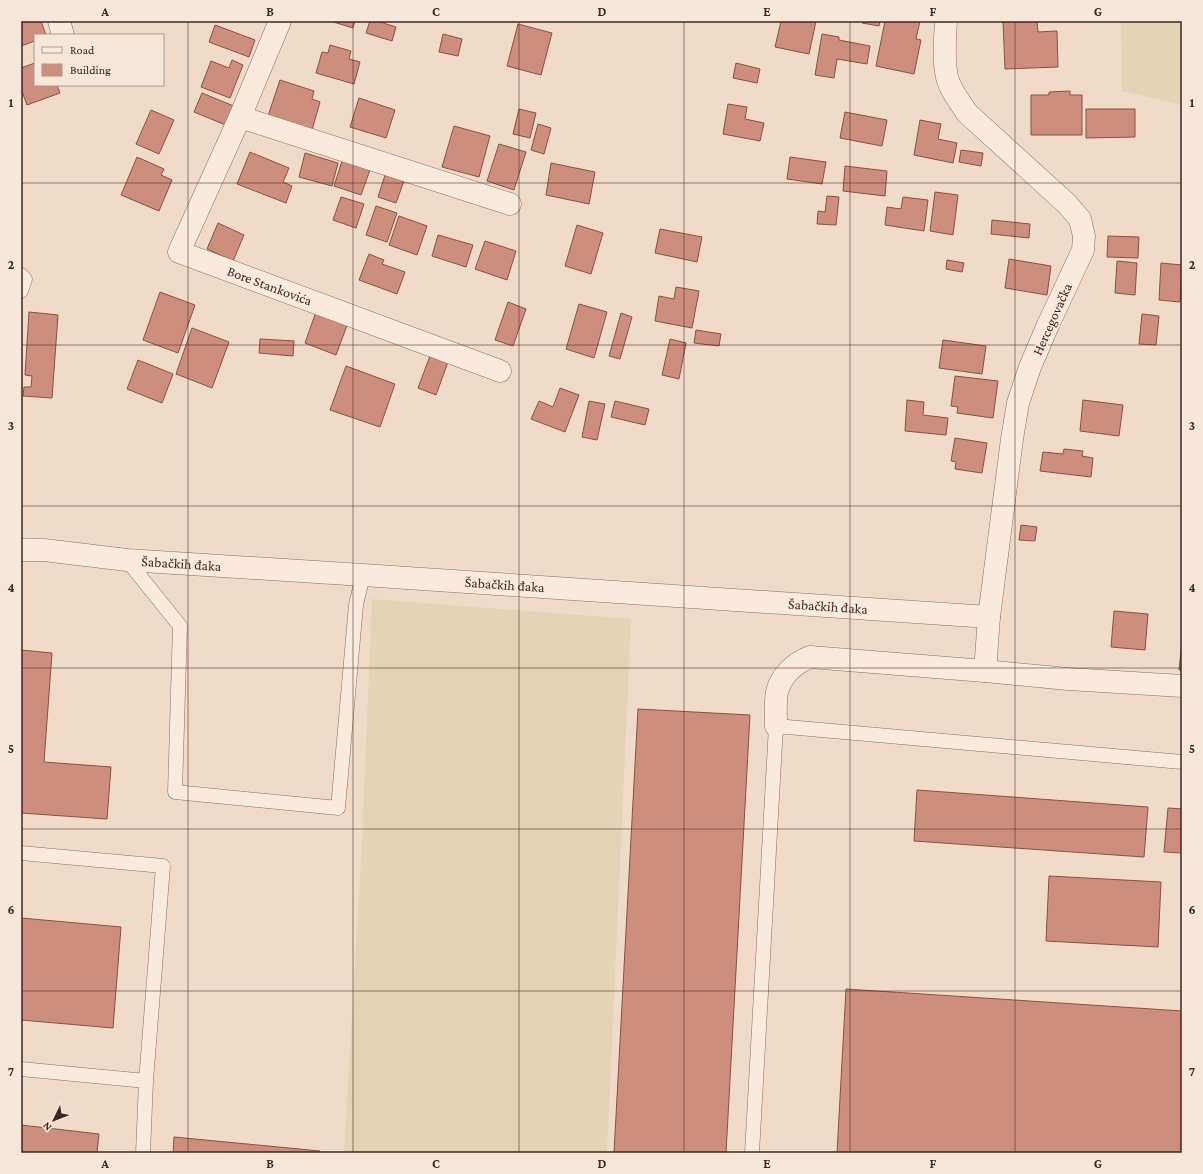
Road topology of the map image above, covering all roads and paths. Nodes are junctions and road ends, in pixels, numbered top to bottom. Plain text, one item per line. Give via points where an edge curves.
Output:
1 (59, 21) edge
2 (280, 21) edge
3 (946, 21) edge
4 (63, 34) edge
5 (240, 117) junction
6 (510, 204) dead end
7 (21, 275) edge
8 (21, 291) edge
9 (500, 371) dead end
10 (21, 550) edge
11 (127, 560) junction
12 (362, 574) junction
13 (989, 617) junction
14 (985, 671) junction
15 (1182, 686) edge
16 (776, 726) junction
17 (1182, 762) edge
18 (21, 853) edge
19 (21, 1069) edge
20 (146, 1081) junction
21 (143, 1153) edge
22 (752, 1153) edge

1 - 4 street
2 - 5 street, Bore Stankovića
3 - 13 street, Hercegovačka via 946,65 948,78 956,96 967,113 1066,203 1080,219 1084,236 1083,250 1030,367 1018,403
5 - 6 street
5 - 9 street, Bore Stankovića via 179,252
7 - 8 lane via 25,279
10 - 11 street, Šabačkih đaka via 44,550
11 - 12 street, Šabačkih đaka
11 - 12 lane via 180,626 175,792 338,808 356,605
12 - 13 street, Šabačkih đaka
13 - 14 street, Hercegovačka
14 - 15 street
14 - 16 street via 810,657 798,662 782,680 777,692
16 - 17 lane
16 - 22 lane
18 - 20 lane via 163,866
19 - 20 lane
20 - 21 lane

